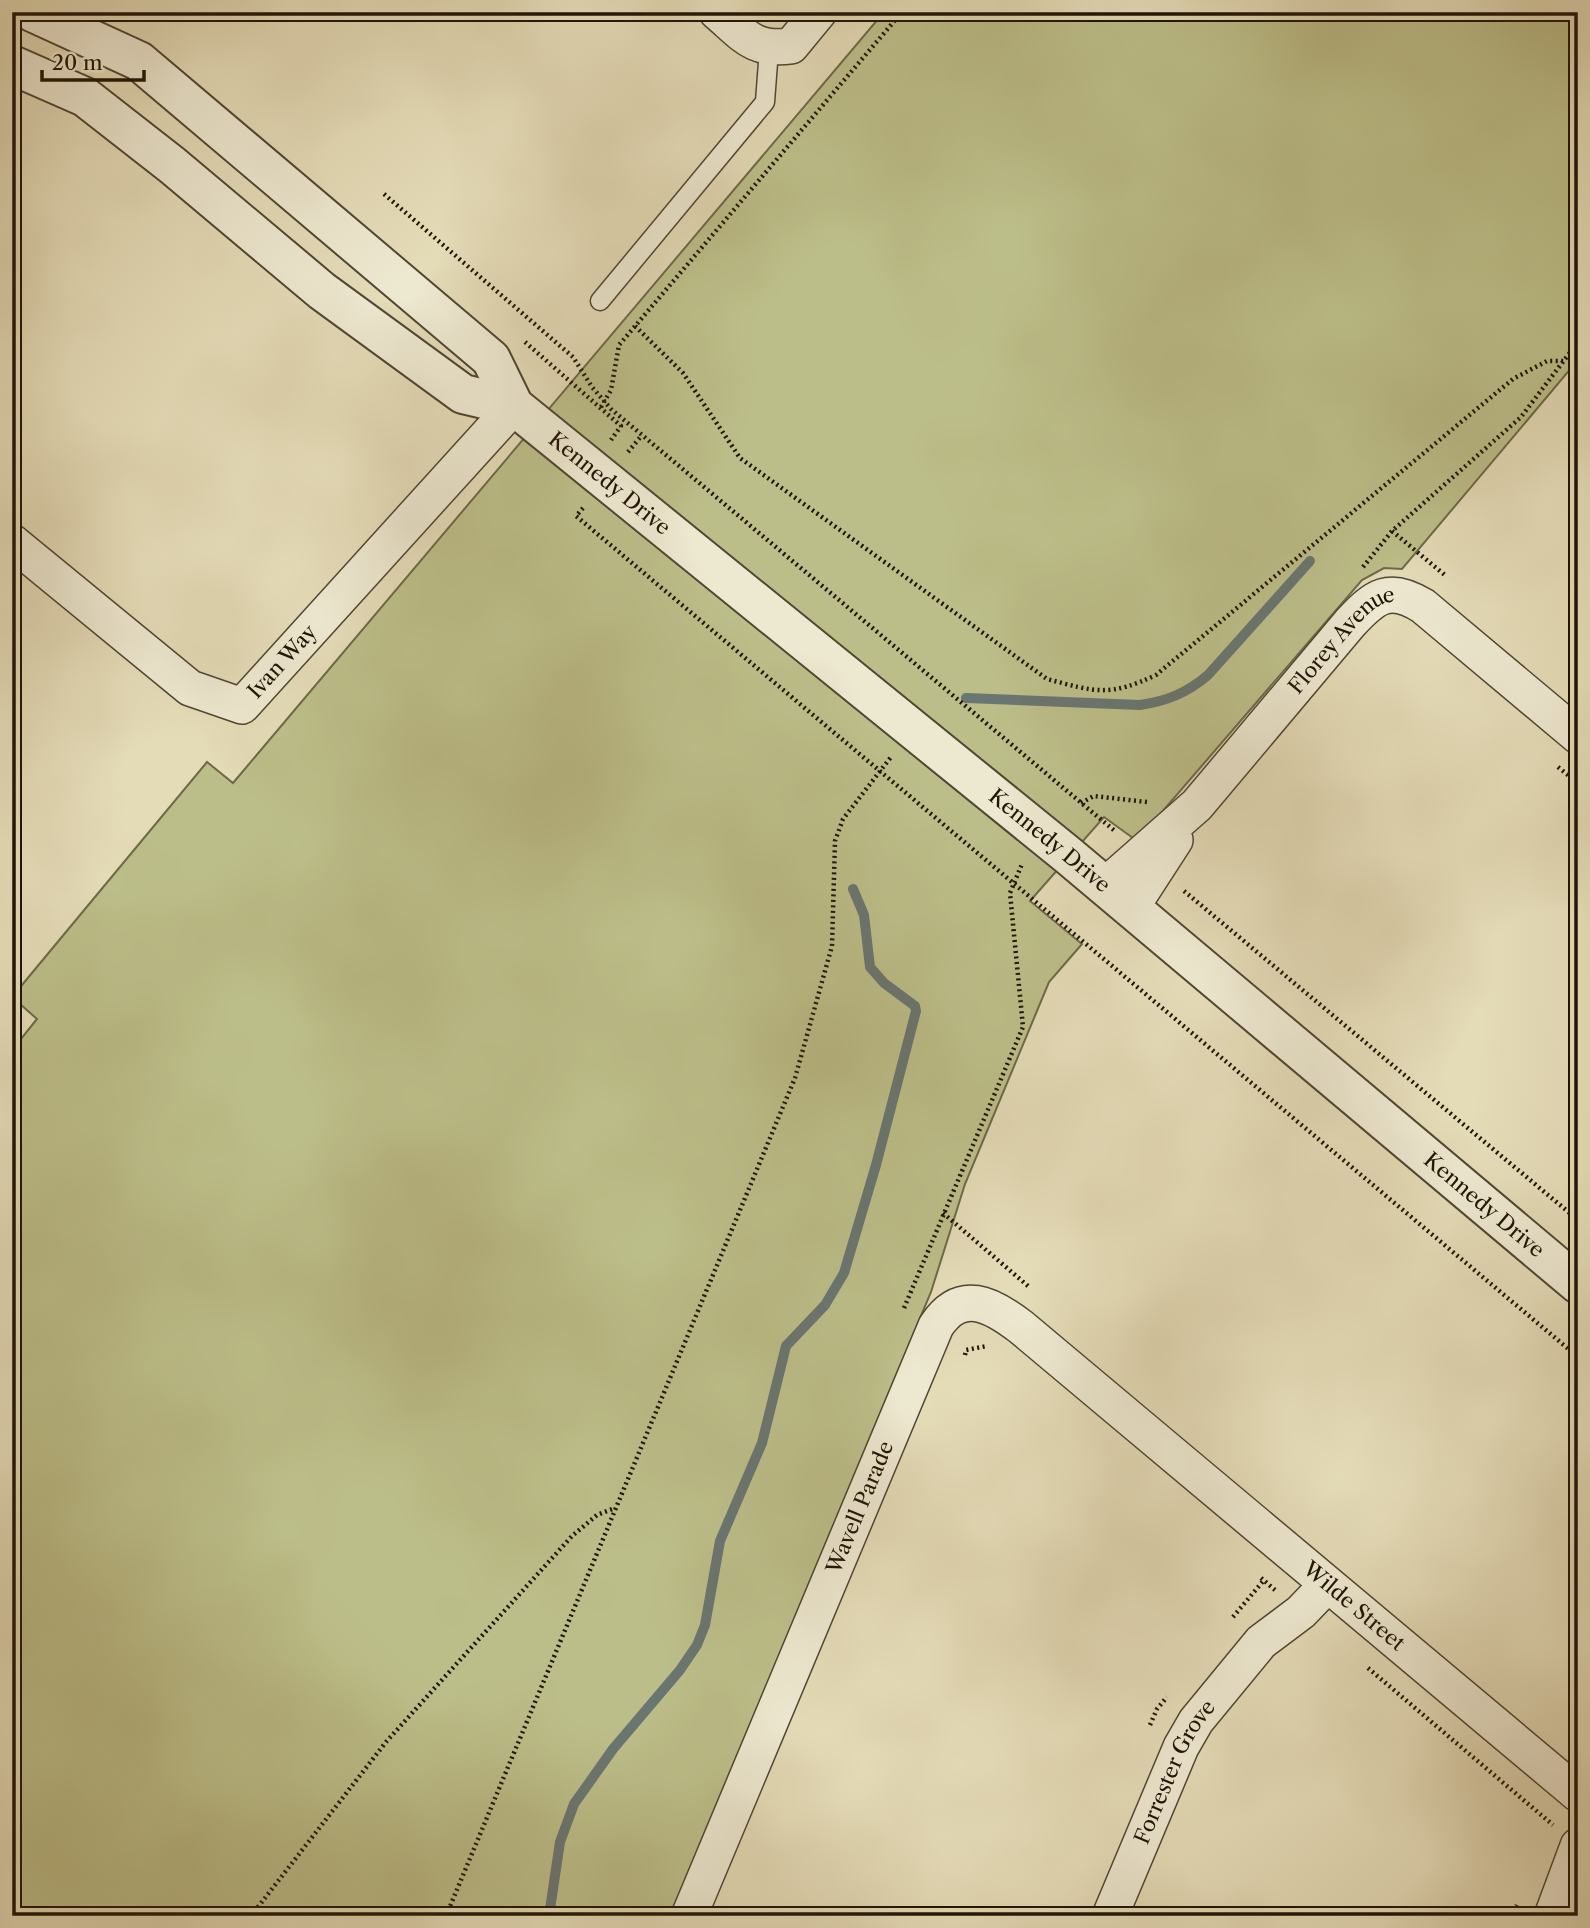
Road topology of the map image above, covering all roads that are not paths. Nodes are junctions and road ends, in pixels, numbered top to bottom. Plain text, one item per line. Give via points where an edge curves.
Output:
1 (32, 12) edge
2 (717, 12) edge
3 (819, 12) edge
4 (769, 49) junction
5 (12, 65) edge
6 (600, 301) dead end
7 (514, 406) junction
8 (12, 542) edge
9 (1578, 736) edge
10 (1118, 897) junction
11 (1578, 1284) edge
12 (1130, 1419) joint
13 (1317, 1577) junction
14 (1261, 1642) junction
15 (1578, 1794) edge
16 (1578, 1846) edge
17 (1564, 1894) edge
18 (690, 1916) edge
19 (1110, 1916) edge

1 - 7 street, Kennedy Drive via 139,61 491,359
2 - 4 street
3 - 4 street via 791,46
4 - 6 lane via 765,102
5 - 7 street, Kennedy Drive via 85,97 322,291 463,394
7 - 8 street, Ivan Way via 242,706 190,688
7 - 10 street, Kennedy Drive
9 - 10 street, Florey Avenue via 1423,606 1407,596 1384,596 1361,611
10 - 11 street, Kennedy Drive
12 - 13 street, Wilde Street
12 - 18 street, Wavell Parade via 1021,1327 989,1307 962,1303 943,1315
13 - 14 street, Forrester Grove via 1301,1612
13 - 14 street, Forrester Grove via 1284,1598
13 - 15 street, Wilde Street
14 - 19 street, Forrester Grove via 1189,1732
16 - 17 street

